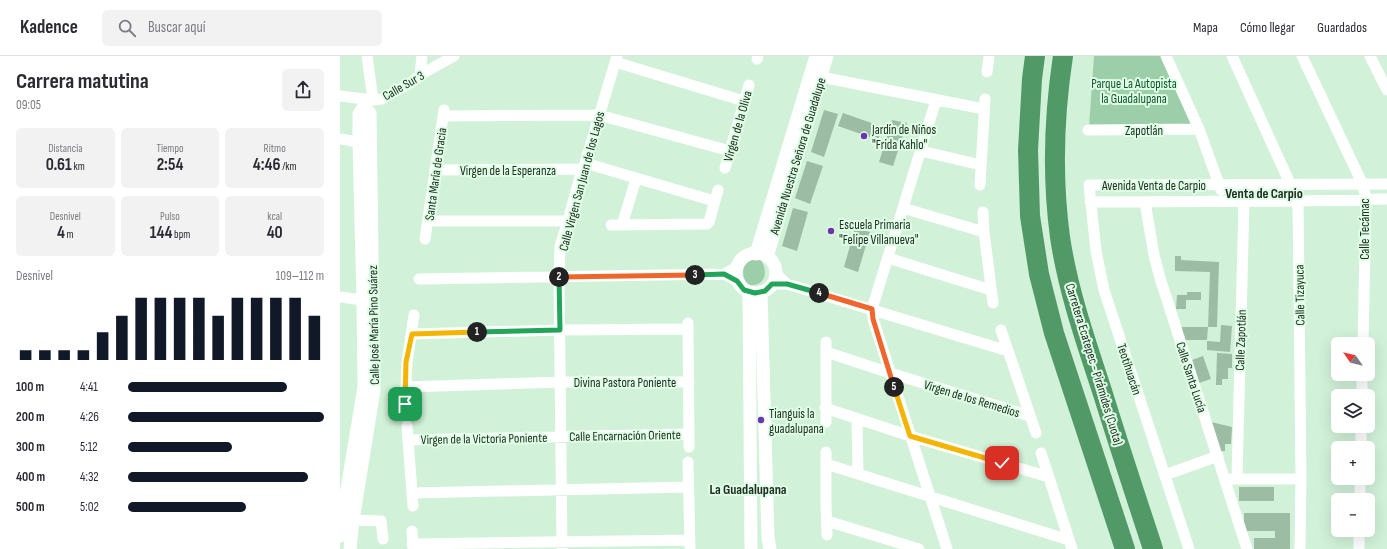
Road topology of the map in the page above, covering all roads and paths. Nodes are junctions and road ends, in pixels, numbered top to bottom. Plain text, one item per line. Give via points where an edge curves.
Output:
1 (367, 56) edge
2 (422, 56) edge
3 (454, 56) edge
4 (816, 56) edge
5 (827, 56) edge
6 (988, 56) edge
7 (1035, 56) edge
8 (1063, 56) edge
9 (1166, 56) edge
10 (1232, 56) edge
11 (1302, 56) edge
12 (1370, 56) edge
13 (616, 59) edge
14 (987, 72) dead end
15 (420, 75) junction
16 (821, 77) junction
17 (749, 85) dead end
18 (1387, 90) edge
19 (340, 96) edge
20 (372, 100) junction
21 (936, 100) junction
22 (744, 101) junction
23 (599, 115) junction
24 (1199, 129) junction
25 (1088, 130) dead end
26 (340, 139) edge
27 (360, 142) junction
28 (730, 151) junction
29 (921, 151) junction
30 (981, 165) junction
31 (583, 166) junction
32 (725, 168) dead end
33 (435, 170) junction
34 (636, 179) junction
35 (1387, 184) edge
36 (980, 185) dead end
37 (1220, 185) junction
38 (1292, 185) junction
39 (1363, 185) junction
40 (1089, 186) joint
41 (718, 190) dead end
42 (1366, 199) junction
43 (1387, 199) edge
44 (714, 201) junction
45 (1224, 201) junction
46 (1244, 201) junction
47 (1298, 201) junction
48 (1090, 202) junction
49 (1145, 202) junction
50 (903, 208) junction
51 (983, 212) dead end
52 (428, 221) junction
53 (568, 221) junction
54 (622, 225) junction
55 (610, 226) dead end
56 (984, 232) junction
57 (425, 239) dead end
58 (761, 255) junction
59 (888, 258) junction
60 (737, 267) junction
61 (724, 274) junction
62 (559, 277) junction
63 (419, 279) dead end
64 (774, 279) junction
65 (737, 281) junction
66 (991, 290) junction
67 (755, 292) junction
68 (340, 297) edge
69 (368, 300) junction
70 (993, 303) dead end
71 (872, 309) junction
72 (414, 315) dead end
73 (560, 330) junction
74 (1001, 330) dead end
75 (412, 334) junction
76 (1363, 337) edge
77 (1008, 351) junction
78 (890, 373) junction
79 (560, 382) junction
80 (690, 382) junction
81 (406, 387) junction
82 (405, 404) dead end
83 (825, 408) junction
84 (1030, 416) junction
85 (857, 419) junction
86 (826, 422) dead end
87 (407, 426) dead end
88 (1036, 433) dead end
89 (689, 434) junction
90 (561, 436) junction
91 (910, 436) junction
92 (408, 440) junction
93 (689, 447) dead end
94 (826, 452) dead end
95 (1041, 453) dead end
96 (1218, 456) junction
97 (688, 462) dead end
98 (826, 464) junction
99 (858, 474) junction
100 (1165, 475) junction
101 (1049, 477) junction
102 (1237, 478) junction
103 (1225, 479) junction
104 (1302, 479) junction
105 (688, 487) junction
106 (562, 490) junction
107 (412, 492) junction
108 (931, 497) junction
109 (413, 506) dead end
110 (346, 513) edge
111 (827, 521) junction
112 (412, 531) dead end
113 (828, 535) dead end
114 (340, 536) edge
115 (1359, 537) edge
116 (383, 540) dead end
117 (690, 545) edge
118 (1070, 545) edge
119 (562, 546) edge
120 (413, 547) edge
121 (350, 549) edge
122 (751, 549) edge
123 (770, 549) edge
124 (919, 549) edge
125 (947, 549) edge
126 (1125, 549) edge
127 (1153, 549) edge
128 (1189, 549) edge
129 (1247, 549) edge
130 (1300, 549) edge
131 (1359, 549) edge

1 - 20 street
2 - 15 street
3 - 15 street, Calle Sur 3
4 - 58 street, Avenida Nuestra Señora de Guadalupe
5 - 16 street, Avenida Nuestra Señora de Guadalupe
6 - 14 street
7 - 126 highway via 1028,150 1030,216 1039,274 1054,333
8 - 127 highway, Carretera Ecatepec - Pirámides (Cuota) via 1055,150 1060,236 1079,322
9 - 24 street
10 - 38 street, Calle Tizayuca
11 - 39 street, Calle Tecámac
12 - 18 street
13 - 22 street
13 - 23 street, Calle Virgen San Juan de los Lagos
15 - 20 street, Calle Sur 3 via 406,86
16 - 21 street
16 - 58 street, Avenida Nuestra Señora de Guadalupe
17 - 22 street, Virgen de la Oliva
19 - 20 street
21 - 29 street
21 - 30 street via 985,104
22 - 28 street, Virgen de la Oliva
23 - 28 street
23 - 31 street, Calle Virgen San Juan de los Lagos
23 - 33 street, Santa María de Gracia via 444,113
24 - 25 street, Zapotlán
24 - 37 street
26 - 27 street
27 - 69 street
27 - 69 street, Calle José María Pino Suárez via 362,109 370,113
28 - 32 street, Virgen de la Oliva
29 - 30 street
29 - 50 street
30 - 36 street
31 - 33 street, Virgen de la Esperanza
31 - 34 street, Virgen de la Esperanza
31 - 53 street, Calle Virgen San Juan de los Lagos
33 - 52 street, Santa María de Gracia
34 - 44 street, Virgen de la Esperanza
34 - 54 street
35 - 39 street, Avenida Venta de Carpio
37 - 38 street, Avenida Venta de Carpio
37 - 40 street, Avenida Venta de Carpio
37 - 45 street
38 - 39 street, Avenida Venta de Carpio
38 - 47 street, Calle Tizayuca
39 - 42 street, Calle Tecámac
40 - 48 street, Teotihuacán
41 - 44 street
42 - 43 street, Avenida Venta de Carpio
42 - 47 street, Avenida Venta de Carpio
42 - 76 street, Calle Tecámac
44 - 54 street via 707,224
45 - 46 street, Avenida Venta de Carpio
45 - 49 street, Avenida Venta de Carpio
46 - 47 street, Avenida Venta de Carpio
46 - 102 street, Calle Zapotlán
47 - 104 street, Calle Tizayuca
48 - 49 street, Avenida Venta de Carpio
48 - 100 street, Teotihuacán via 1104,290
49 - 96 street, Calle Santa Lucía via 1160,278
50 - 56 street
50 - 59 street
51 - 56 street
52 - 53 street
52 - 57 street, Santa María de Gracia
53 - 62 street, Calle Virgen San Juan de los Lagos via 560,246
54 - 55 street
56 - 66 street
58 - 60 street via 744,257
58 - 64 street via 771,261
59 - 66 street
59 - 71 street
60 - 61 street
60 - 65 street
61 - 62 street
61 - 65 street
62 - 63 street
62 - 73 street, Calle Virgen San Juan de los Lagos
64 - 67 street via 765,291
64 - 71 street
65 - 67 street via 740,286
66 - 70 street
67 - 122 street
67 - 123 street
68 - 69 street
69 - 110 street, Calle José María Pino Suárez via 374,390
71 - 77 street
71 - 78 street
72 - 75 street
73 - 75 street
73 - 79 street, Calle Virgen San Juan de los Lagos
73 - 80 street via 688,326
74 - 77 street, Virgen de los Remedios
75 - 81 street via 406,362
77 - 84 street, Virgen de los Remedios
78 - 83 street, Virgen de los Remedios via 826,347
78 - 84 street, Virgen de los Remedios
78 - 91 street
79 - 80 street, Divina Pastora Poniente
79 - 81 street, Divina Pastora Poniente
79 - 90 street, Calle Virgen San Juan de los Lagos
80 - 89 street
81 - 82 street
83 - 85 street
83 - 86 street
84 - 88 street, Virgen de los Remedios
85 - 91 street
85 - 99 street
87 - 92 street
89 - 90 street, Calle Encarnación Oriente
89 - 93 street
90 - 92 street, Virgen de la Victoria Poniente
90 - 106 street, Calle Virgen San Juan de los Lagos
91 - 101 street
91 - 108 street
92 - 107 street
94 - 98 street
95 - 101 street
96 - 100 street
96 - 103 street, Calle Santa Lucía
97 - 105 street
98 - 99 street
98 - 111 street
99 - 108 street
100 - 128 street, Teotihuacán
101 - 118 street
102 - 103 street
102 - 104 street
103 - 129 street, Calle Santa Lucía
104 - 130 street, Calle Tizayuca
105 - 106 street
105 - 117 street
106 - 107 street
106 - 119 street, Calle Virgen San Juan de los Lagos
107 - 109 street
108 - 118 street
108 - 125 street
110 - 114 street
110 - 116 street via 381,521
110 - 121 street, Calle José María Pino Suárez
111 - 113 street
111 - 124 street
112 - 120 street
115 - 131 street
117 - 119 street
119 - 120 street

